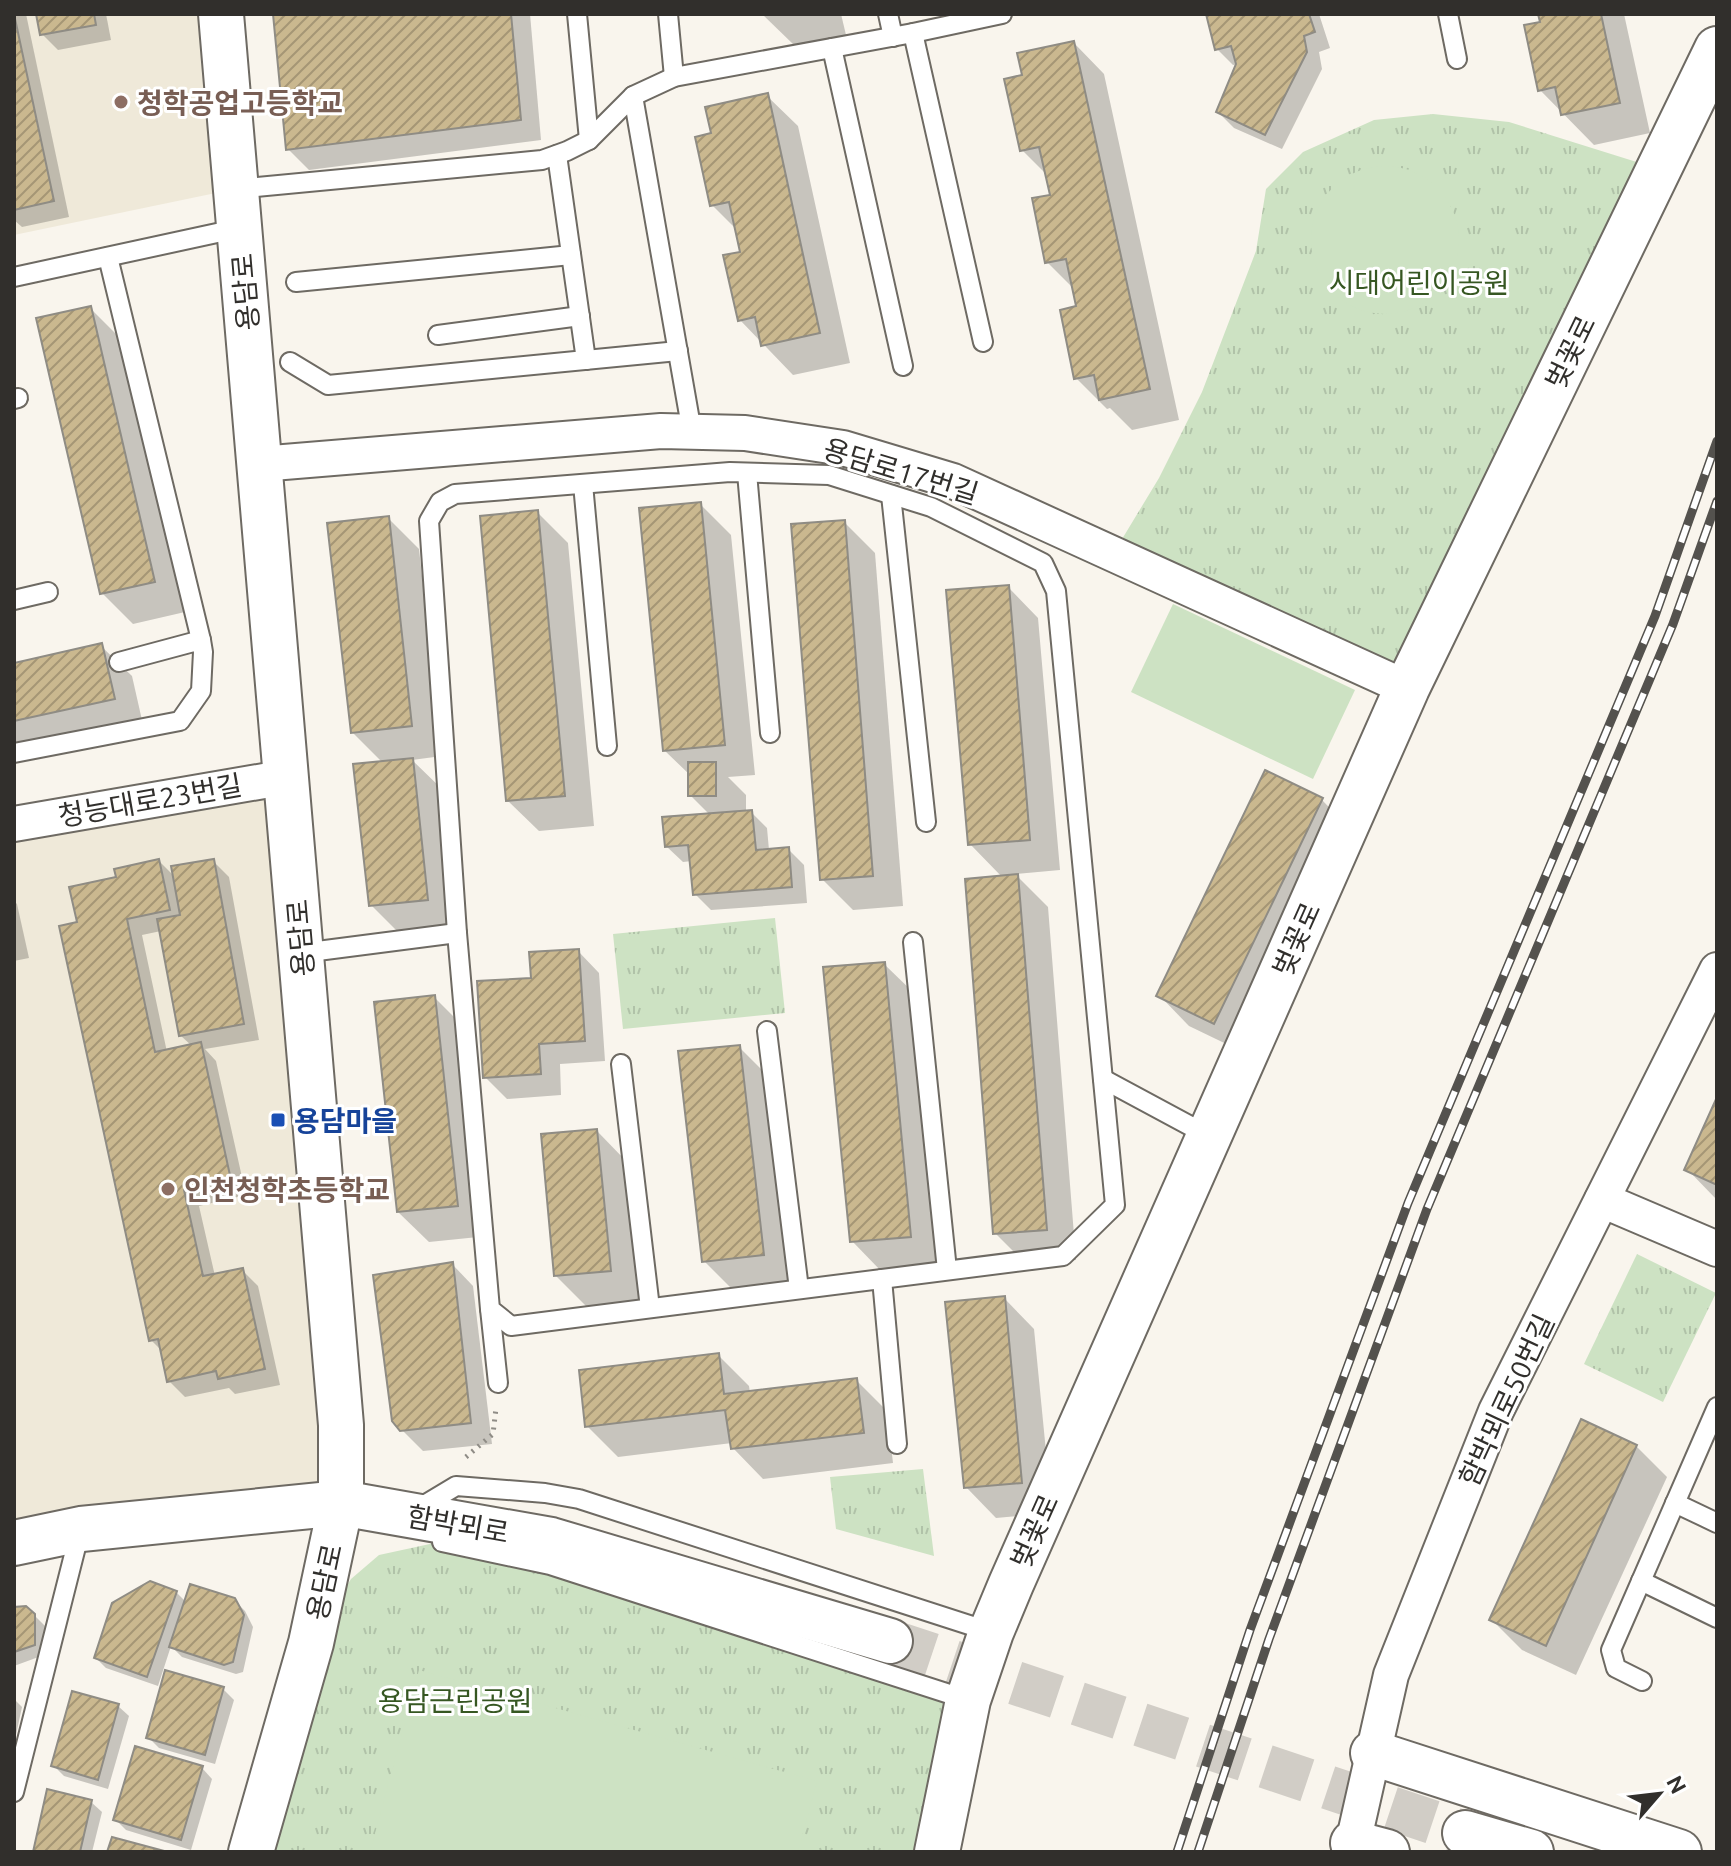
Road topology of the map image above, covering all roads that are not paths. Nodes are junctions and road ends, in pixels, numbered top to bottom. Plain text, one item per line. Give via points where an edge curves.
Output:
1 (221, 14) edge
2 (577, 14) edge
3 (668, 14) edge
4 (888, 14) edge
5 (1002, 14) edge
6 (1448, 14) edge
7 (979, 16) edge
8 (913, 33) junction
9 (893, 37) junction
10 (832, 48) junction
11 (1717, 49) edge
12 (1457, 59) dead end
13 (674, 77) junction
14 (633, 96) junction
15 (589, 140) junction
16 (557, 155) junction
17 (238, 209) junction
18 (571, 255) junction
19 (108, 257) junction
20 (14, 277) edge
21 (296, 282) dead end
22 (580, 316) junction
23 (438, 335) dead end
24 (983, 342) dead end
25 (678, 351) junction
26 (586, 360) junction
27 (290, 362) dead end
28 (903, 366) dead end
29 (692, 432) junction
30 (260, 464) junction
31 (747, 473) junction
32 (583, 484) junction
33 (891, 495) junction
34 (48, 592) dead end
35 (14, 600) edge
36 (201, 640) junction
37 (119, 662) dead end
38 (1407, 688) junction
39 (770, 733) dead end
40 (607, 746) dead end
41 (14, 753) edge
42 (287, 777) junction
43 (926, 822) dead end
44 (14, 824) edge
45 (457, 933) junction
46 (913, 942) dead end
47 (302, 953) junction
48 (1717, 970) edge
49 (767, 1031) dead end
50 (621, 1064) dead end
51 (1103, 1079) junction
52 (1209, 1136) junction
53 (1602, 1200) junction
54 (1717, 1249) edge
55 (947, 1270) junction
56 (882, 1279) junction
57 (799, 1289) junction
58 (650, 1308) junction
59 (490, 1309) junction
60 (498, 1383) road end
61 (1715, 1417) edge
62 (897, 1444) dead end
63 (341, 1503) junction
64 (1675, 1503) junction
65 (408, 1515) junction
66 (1717, 1523) edge
67 (81, 1529) junction
68 (14, 1543) edge
69 (1641, 1581) junction
70 (1717, 1618) edge
71 (991, 1632) junction
72 (890, 1641) tunnel mouth
73 (1642, 1681) dead end
74 (968, 1700) junction
75 (1373, 1753) junction
76 (17, 1771) edge
77 (14, 1792) edge
78 (1465, 1833) tunnel mouth
79 (1364, 1849) edge
80 (251, 1852) edge
81 (937, 1852) edge
82 (1531, 1852) edge
83 (1679, 1852) edge

1 - 17 street, 용담로
2 - 15 lane
3 - 13 lane
4 - 9 lane
5 - 7 lane
6 - 12 lane
7 - 8 lane
8 - 9 lane
8 - 24 lane
9 - 10 lane
10 - 13 lane
10 - 28 lane
11 - 38 street, 벚꽃로
13 - 14 lane
14 - 15 lane
14 - 25 lane
15 - 16 lane
16 - 17 lane
16 - 18 lane
17 - 19 lane
17 - 30 street, 용담로
18 - 21 lane
18 - 22 lane
19 - 20 lane
19 - 36 lane
22 - 23 lane
22 - 26 lane
25 - 26 lane
25 - 29 lane
26 - 27 lane via 328,385
29 - 30 street, 용담로17번길
29 - 38 street, 용담로17번길 via 745,433 843,448 953,481
30 - 42 street, 용담로
31 - 32 lane
31 - 33 lane via 829,475
31 - 39 lane
32 - 40 lane
32 - 45 lane via 455,494 440,502 429,521
33 - 43 lane
33 - 51 lane via 931,507 1043,563 1056,591
34 - 35 lane
36 - 37 lane
36 - 41 lane via 201,691 180,721
38 - 52 street, 벚꽃로
42 - 44 street, 청능대로23번길
42 - 47 street, 용담로
45 - 47 lane
45 - 59 lane
46 - 55 lane
47 - 63 street, 용담로 via 341,1425
48 - 53 street, 함박뫼로50번길
49 - 57 lane
50 - 58 lane
51 - 52 lane
51 - 55 lane via 1115,1205 1063,1256
52 - 71 street, 벚꽃로
53 - 54 street
53 - 75 street, 함박뫼로50번길 via 1496,1411 1391,1675
55 - 56 lane
56 - 57 lane
56 - 62 lane
57 - 58 lane
58 - 59 lane via 511,1326
59 - 60 lane
61 - 64 lane
63 - 65 street, 함박뫼로
63 - 67 street, 함박뫼로
63 - 80 street, 용담로 via 311,1643
64 - 66 lane
64 - 69 lane
65 - 71 lane via 456,1486 579,1499
65 - 72 street, 함박뫼로 via 551,1540
65 - 74 lane via 439,1542 550,1565
67 - 68 street, 함박뫼로
67 - 76 lane
69 - 70 lane
69 - 73 lane via 1611,1650 1616,1668
71 - 74 street, 벚꽃로
74 - 81 street, 벚꽃로
75 - 79 street, 함박뫼로50번길
75 - 83 street
76 - 77 lane
78 - 82 street

